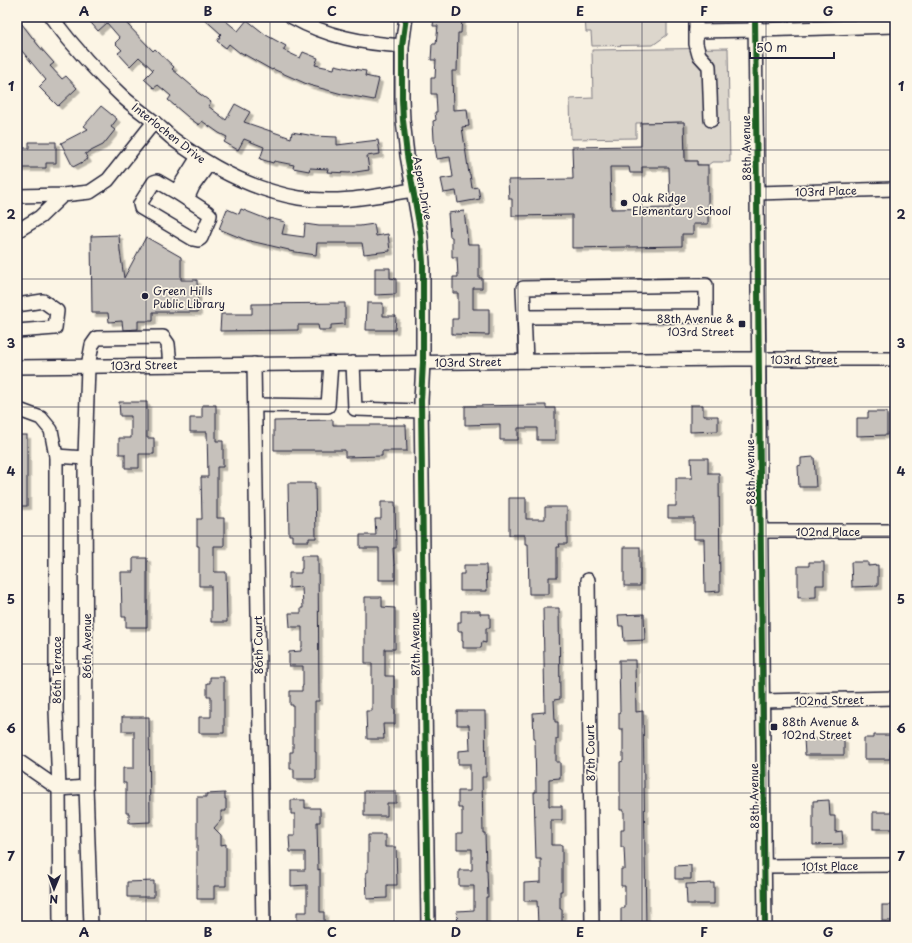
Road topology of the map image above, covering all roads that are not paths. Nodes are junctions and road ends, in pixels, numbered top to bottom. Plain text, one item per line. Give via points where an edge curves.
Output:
1 (51, 17) edge
2 (292, 17) edge
3 (406, 17) edge
4 (696, 17) edge
5 (755, 17) edge
6 (895, 26) edge
7 (755, 30) junction
8 (696, 31) junction
9 (402, 46) junction
10 (710, 120) dead end
11 (154, 122) junction
12 (198, 157) junction
13 (209, 164) junction
14 (895, 189) edge
15 (413, 190) junction
16 (176, 192) junction
17 (757, 193) junction
18 (63, 195) junction
19 (17, 196) edge
20 (187, 199) junction
21 (17, 231) edge
22 (17, 305) edge
23 (524, 317) junction
24 (17, 331) edge
25 (759, 359) junction
26 (895, 359) edge
27 (526, 361) junction
28 (423, 362) junction
29 (331, 363) junction
30 (353, 363) junction
31 (254, 364) junction
32 (170, 365) junction
33 (88, 366) junction
34 (17, 367) edge
35 (255, 405) junction
36 (17, 411) edge
37 (421, 411) junction
38 (56, 456) junction
39 (85, 458) junction
40 (761, 531) junction
41 (895, 531) edge
42 (588, 580) dead end
43 (895, 698) edge
44 (762, 701) junction
45 (17, 760) edge
46 (86, 787) junction
47 (59, 789) junction
48 (895, 865) edge
49 (764, 866) junction
50 (60, 926) edge
51 (90, 926) edge
52 (263, 926) edge
53 (428, 926) edge
54 (592, 926) edge
55 (765, 926) edge

1 - 11 street, Interlochen Drive via 102,76
2 - 9 street via 340,37
3 - 9 street, Aspen Drive
4 - 8 street
5 - 7 street, 88th Avenue
6 - 7 street
7 - 8 street
7 - 17 street, 88th Avenue
8 - 10 street via 699,55 709,66
9 - 15 street, Aspen Drive via 403,120
11 - 12 street, Interlochen Drive
11 - 18 street via 108,180 90,192
12 - 13 street, Interlochen Drive
12 - 16 street
13 - 15 street, Interlochen Drive via 261,188 299,198 337,201
13 - 20 street
14 - 17 street, 103rd Place
15 - 28 street, Aspen Drive via 422,248
16 - 20 street
16 - 20 street via 154,182 141,201 141,208 198,240 210,215
17 - 25 street, 88th Avenue
18 - 19 street
18 - 21 street via 40,216
22 - 24 street via 43,301 57,311 55,328
23 - 23 street via 706,316 706,285 523,288
23 - 27 street
25 - 26 street, 103rd Street
25 - 27 street, 103rd Street
25 - 40 street, 88th Avenue
27 - 28 street, 103rd Street
28 - 30 street, 103rd Street
28 - 37 street, 87th Avenue
29 - 30 street, 103rd Street
29 - 31 street, 103rd Street
29 - 35 street via 328,406
30 - 37 street via 354,409
31 - 32 street, 103rd Street
31 - 35 street, 86th Court
32 - 33 street, 103rd Street
32 - 33 street, 86th Avenue via 168,344 163,337 97,338 92,345
33 - 34 street, 103rd Street
33 - 39 street, 86th Avenue
35 - 52 street, 86th Court
36 - 38 street, 86th Terrace via 41,418 51,430
37 - 53 street, 87th Avenue
38 - 39 street
38 - 47 street, 86th Terrace via 56,710
39 - 46 street, 86th Avenue
40 - 41 street, 102nd Place
40 - 44 street, 88th Avenue
42 - 54 street, 87th Court
43 - 44 street, 102nd Street
44 - 49 street, 88th Avenue
45 - 47 street
46 - 47 street
46 - 51 street, 86th Avenue
47 - 50 street, 86th Terrace
48 - 49 street, 101st Place
49 - 55 street, 88th Avenue

